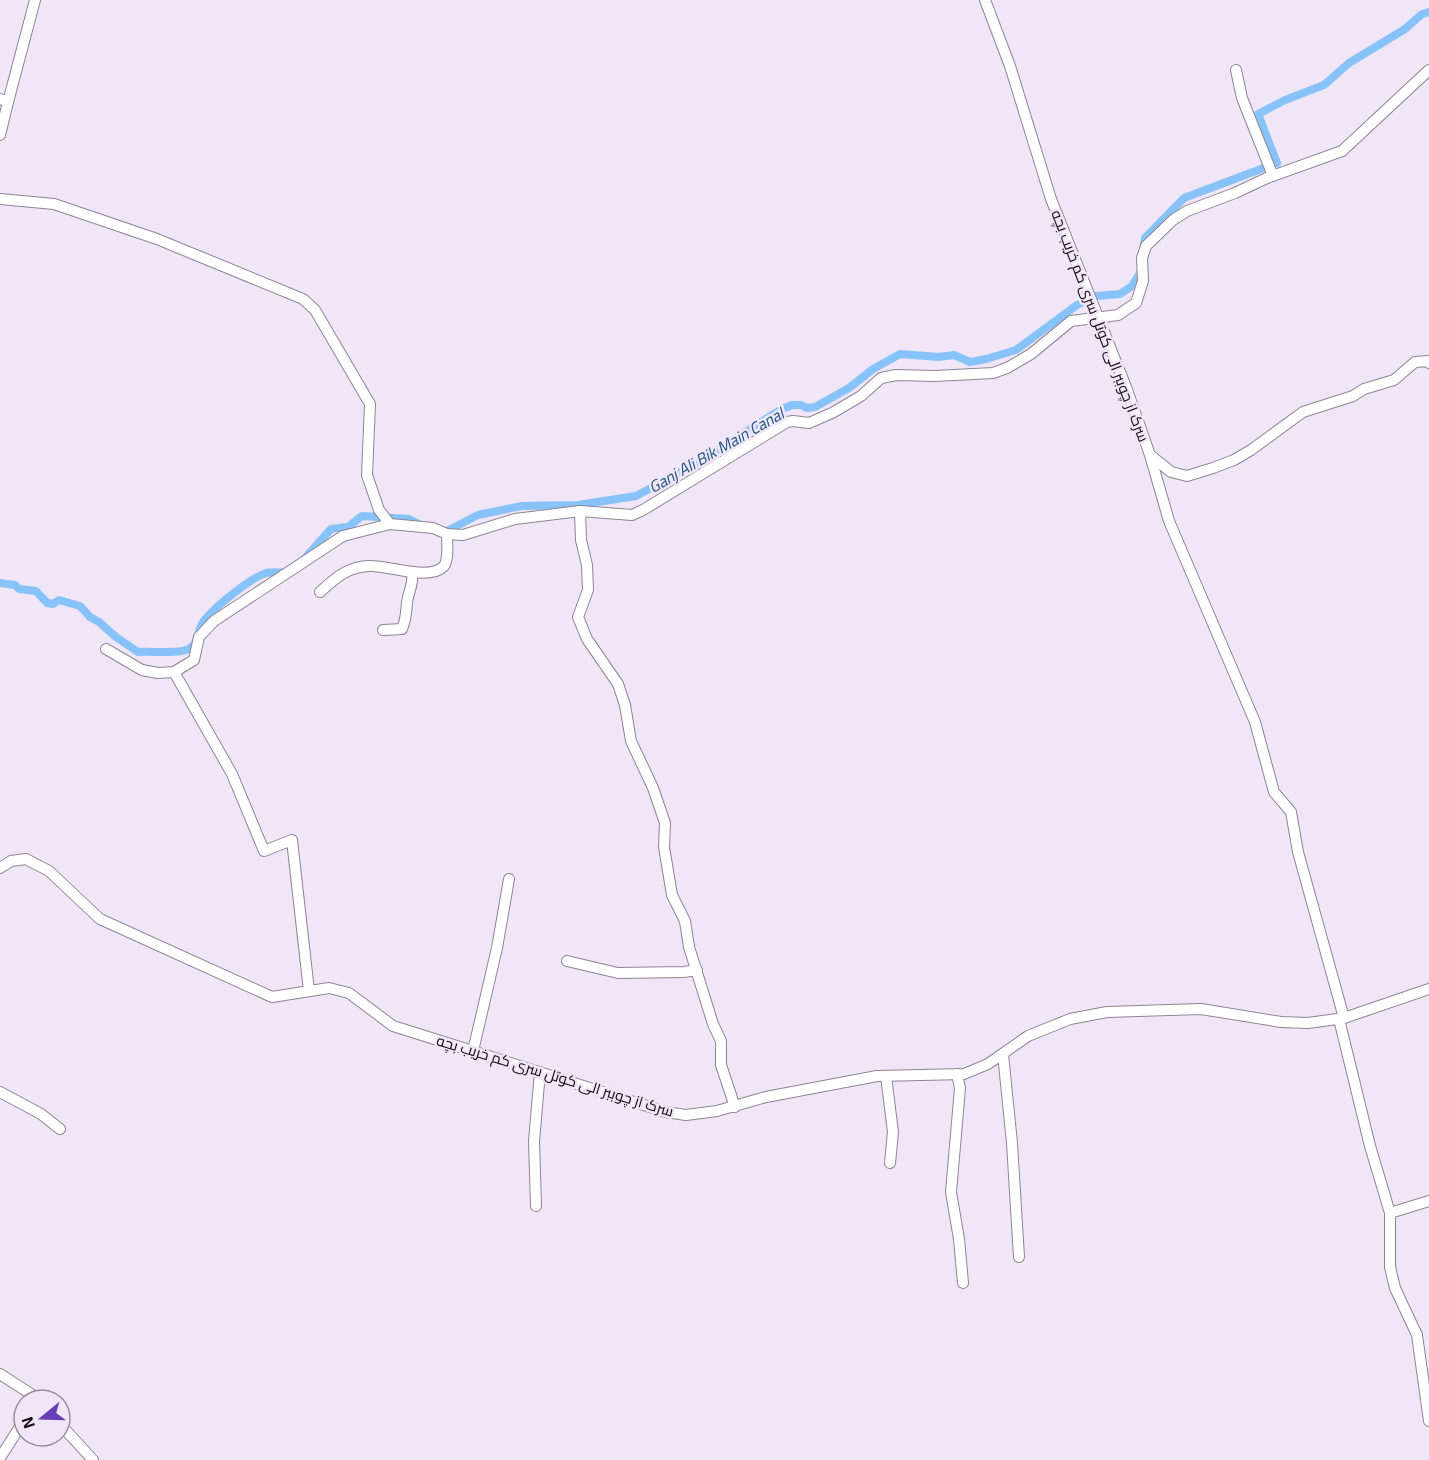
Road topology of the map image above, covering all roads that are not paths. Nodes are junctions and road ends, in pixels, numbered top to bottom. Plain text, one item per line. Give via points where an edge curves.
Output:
1 (35, 0) edge
2 (985, 0) edge
3 (1236, 70) dead end
4 (1429, 70) edge
5 (4, 101) edge
6 (0, 135) edge
7 (1273, 176) junction
8 (0, 199) edge
9 (1098, 319) junction
10 (1429, 363) edge
11 (1150, 455) junction
12 (580, 511) junction
13 (390, 524) junction
14 (447, 534) junction
15 (412, 573) junction
16 (320, 592) dead end
17 (383, 630) dead end
18 (106, 649) dead end
19 (174, 672) junction
20 (0, 868) edge
21 (509, 879) dead end
22 (567, 961) dead end
23 (697, 970) junction
24 (1429, 989) edge
25 (309, 991) junction
26 (1341, 1019) junction
27 (473, 1051) junction
28 (1003, 1054) junction
29 (540, 1072) junction
30 (957, 1074) junction
31 (886, 1076) junction
32 (0, 1092) edge
33 (735, 1107) junction
34 (60, 1129) dead end
35 (890, 1162) dead end
36 (1429, 1201) edge
37 (536, 1206) dead end
38 (1390, 1213) junction
39 (1019, 1257) dead end
40 (963, 1283) dead end
41 (0, 1374) edge
42 (19, 1388) edge
43 (1429, 1421) edge
44 (72, 1437) edge
45 (12, 1439) edge
46 (0, 1458) edge
47 (93, 1460) edge

1 - 5 street
2 - 9 street, سرک از چوببر الی کوتل سری کم خریب بچه via 1051,199
3 - 7 street via 1242,98
4 - 7 street via 1342,151
5 - 6 street
7 - 9 street via 1173,220 1146,246 1143,281 1136,303 1118,315
8 - 13 street via 54,204 157,239 303,298 315,310 370,404 367,475 379,510
9 - 11 street, سرک از چوببر الی کوتل سری کم خریب بچه
9 - 12 street via 1071,321 1031,354 993,372 881,378 861,396 832,413 809,423 787,422 632,515
10 - 11 street, سرک از چوببر الی کوتل سری کم خریب بچه via 1415,362 1394,380 1304,412 1251,450 1213,468 1187,476 1171,472
11 - 26 street via 1169,521 1255,722 1274,792 1290,812
12 - 14 street via 514,519 463,535
12 - 23 street via 588,590 578,617 587,639 618,684 631,741 665,823 664,847 672,895 685,921
13 - 14 street via 433,528
13 - 19 street via 343,536 214,621 199,638 194,660
14 - 15 street via 444,566
15 - 16 street via 371,566 352,569 341,573
15 - 17 street via 402,629
18 - 19 street via 142,670
19 - 25 street via 232,774 264,851 292,840
20 - 25 street, سرک از چوببر الی کوتل سری کم خریب بچه via 11,861 26,859 49,871 100,919 272,997
21 - 27 street
22 - 23 street via 618,973
23 - 33 street via 721,1041 721,1065
24 - 26 street, سرک از چوببر الی کوتل سری کم خریب بچه
25 - 27 street, سرک از چوببر الی کوتل سری کم خریب بچه via 329,988 350,993 393,1026
26 - 28 street, سرک از چوببر الی کوتل سری کم خریب بچه via 1281,1022 1202,1009 1107,1012 1070,1019 1028,1036
26 - 38 street
27 - 29 street, سرک از چوببر الی کوتل سری کم خریب بچه
28 - 30 street, سرک از چوببر الی کوتل سری کم خریب بچه via 988,1064
28 - 39 street
29 - 33 street, سرک از چوببر الی کوتل سری کم خریب بچه via 666,1112 686,1115
29 - 37 street via 534,1141
30 - 31 street, سرک از چوببر الی کوتل سری کم خریب بچه
30 - 40 street via 960,1088 951,1192
31 - 33 street, سرک از چوببر الی کوتل سری کم خریب بچه via 776,1095
31 - 35 street via 893,1132
32 - 34 street
36 - 38 street
38 - 43 street via 1390,1267 1395,1288 1417,1335
41 - 42 street
44 - 47 street
45 - 46 street

